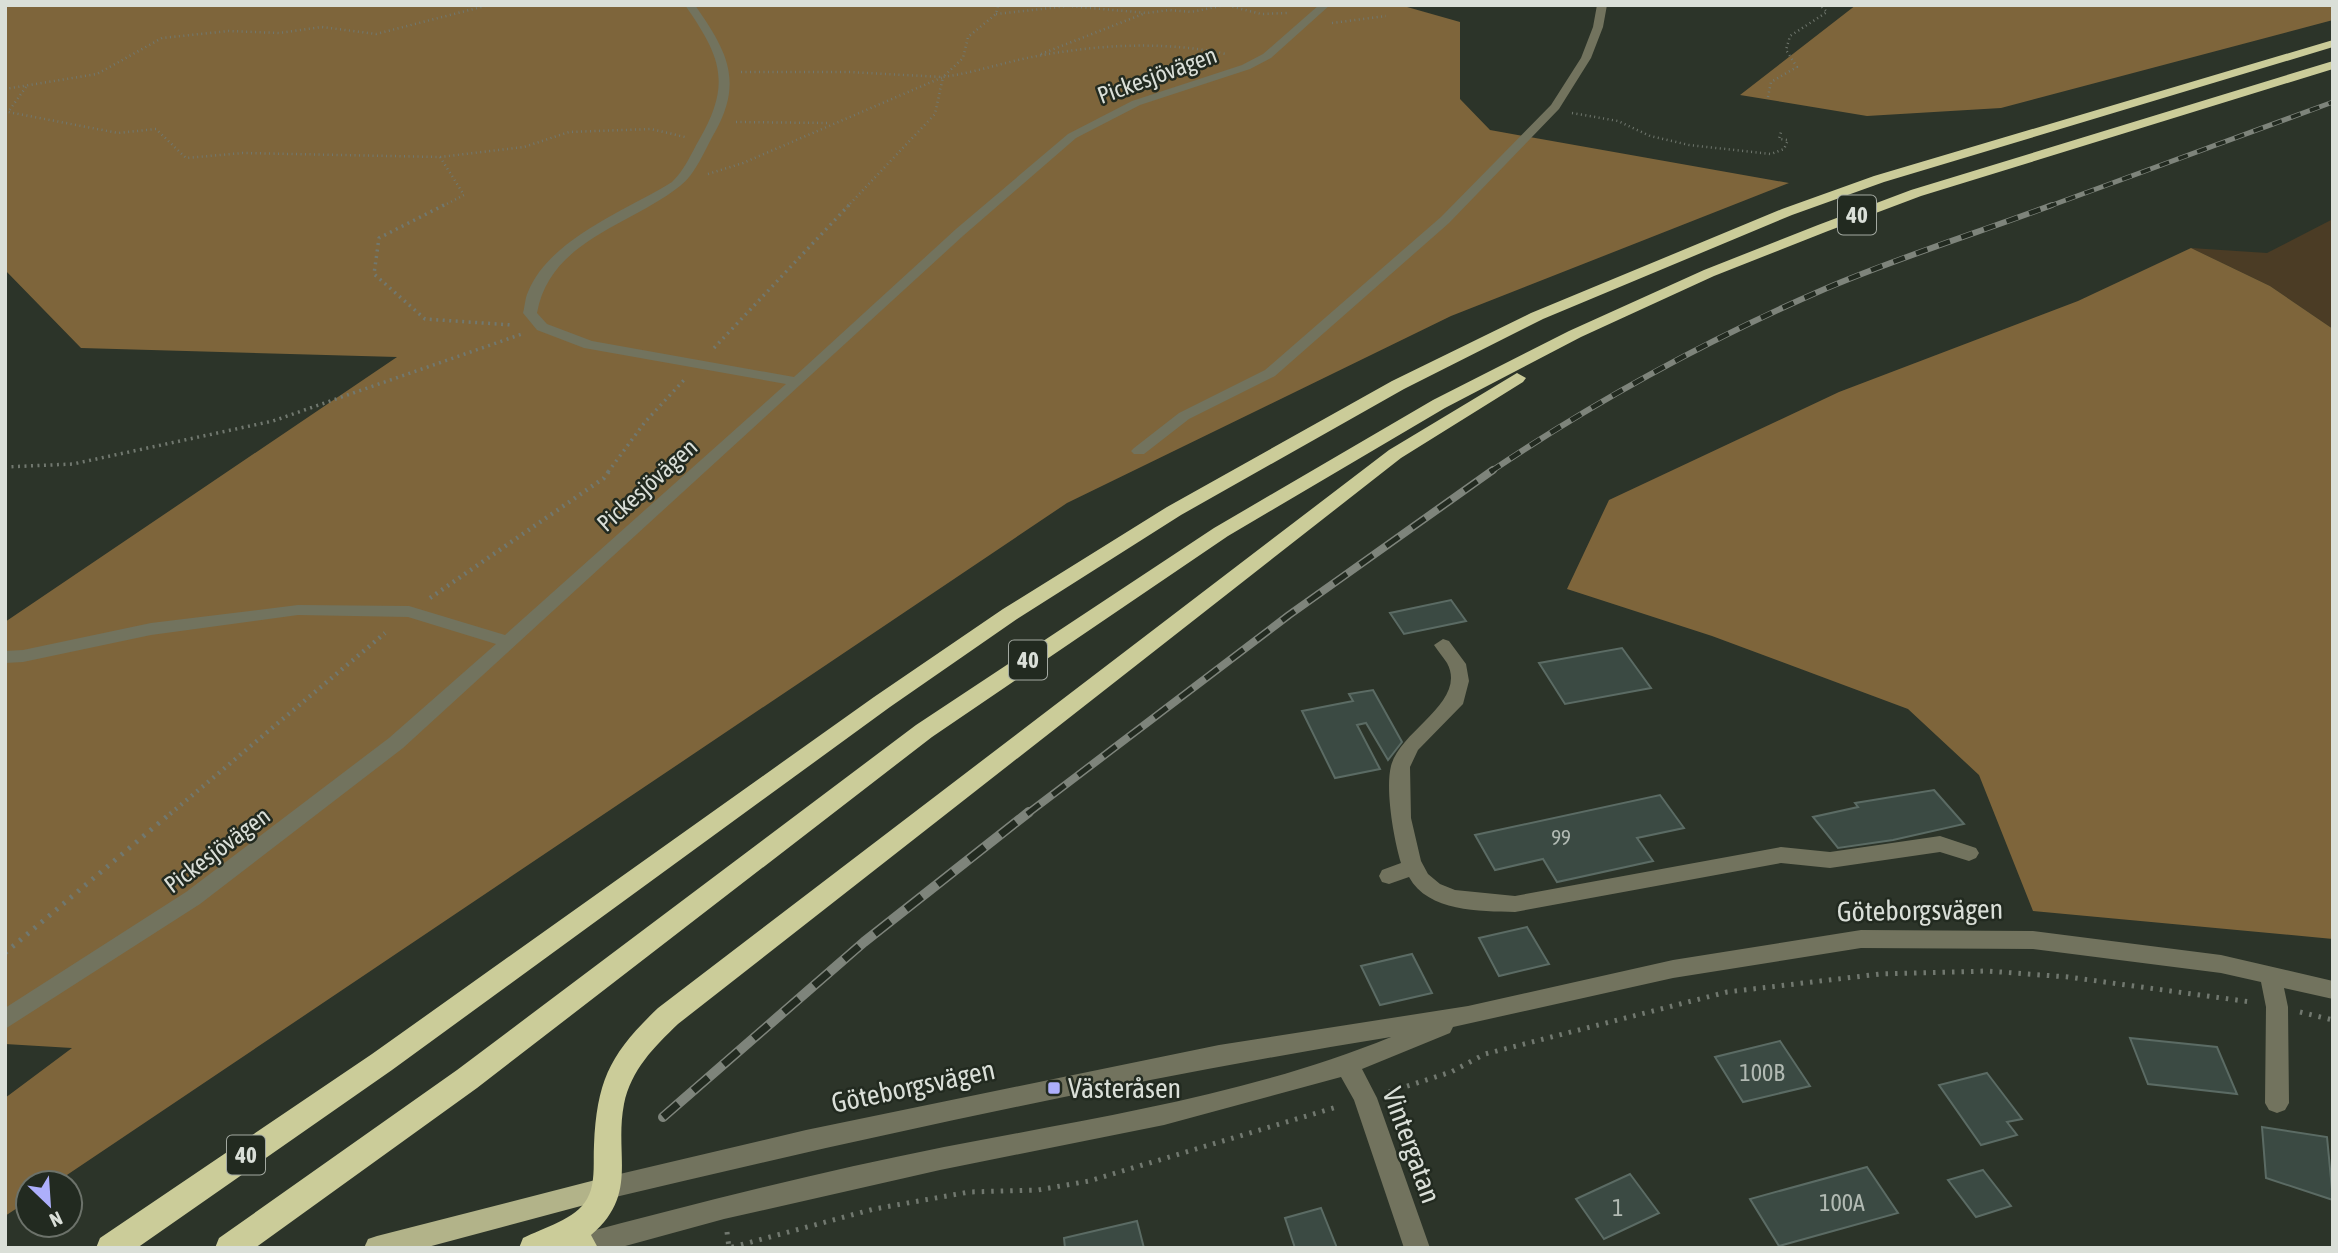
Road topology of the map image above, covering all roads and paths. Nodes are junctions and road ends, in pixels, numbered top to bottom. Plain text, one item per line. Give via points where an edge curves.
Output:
1 (489, 5) edge
2 (690, 5) edge
3 (998, 5) edge
4 (1601, 5) edge
5 (1820, 5) edge
6 (1147, 13) junction
7 (1317, 13) edge
8 (996, 15) junction
9 (1386, 16) dead end
10 (2333, 43) edge
11 (1027, 58) junction
12 (1256, 62) junction
13 (2333, 65) edge
14 (726, 74) junction
15 (943, 77) junction
16 (26, 87) junction
17 (5, 89) edge
18 (1768, 97) dead end
19 (1555, 107) junction
20 (716, 122) junction
21 (833, 123) junction
22 (1781, 132) dead end
23 (707, 137) junction
24 (440, 157) junction
25 (679, 182) junction
26 (1632, 308) junction
27 (542, 327) junction
28 (699, 363) junction
29 (797, 382) junction
30 (1139, 450) dead end
31 (5, 467) edge
32 (410, 612) junction
33 (507, 641) junction
34 (1443, 645) dead end
35 (5, 657) edge
36 (1969, 853) dead end
37 (1414, 867) junction
38 (1389, 876) dead end
39 (5, 953) edge
40 (2271, 977) junction
41 (2333, 990) edge
42 (2277, 1007) junction
43 (1468, 1016) junction
44 (5, 1020) edge
45 (2333, 1020) edge
46 (1347, 1065) junction
47 (1365, 1098) junction
48 (2277, 1102) dead end
49 (607, 1188) junction
50 (578, 1247) edge
51 (111, 1248) edge
52 (230, 1248) edge
53 (377, 1248) edge
54 (534, 1248) edge
55 (729, 1248) edge
56 (1417, 1248) edge

1 - 16 path via 376,34 323,27 162,38 97,74
2 - 14 street via 717,42
3 - 8 path
4 - 19 street via 1586,58
5 - 18 path via 1827,12 1790,36 1786,50 1797,67 1771,82
6 - 7 path via 1226,5 1261,14
6 - 8 path via 1068,6
6 - 11 path
7 - 9 path via 1327,24
7 - 12 street, Pickesjövägen
8 - 15 path via 968,37 963,58
10 - 51 highway, 40 via 1879,179 1787,212 1537,316 1398,385 1174,511 1010,614 382,1062
11 - 12 path via 1156,47 1209,49
11 - 15 path via 974,74
12 - 29 street, Pickesjövägen via 1136,103 1072,136
13 - 26 highway, 40 via 1916,193 1709,273
14 - 15 path via 760,70
14 - 20 street via 728,84
15 - 21 path
15 - 28 path via 935,114
16 - 17 path
16 - 24 path via 8,111 118,133 156,129 186,158 243,153
19 - 22 path via 1618,121 1650,136 1689,145 1771,154 1784,149 1788,140 1779,139
19 - 30 street via 1445,219 1270,373 1184,416
20 - 21 path
20 - 23 street
21 - 25 path via 743,163
23 - 24 path via 689,138 651,129 569,132 524,147
23 - 25 street
24 - 27 path via 464,195 379,239 374,274 425,319
25 - 27 street via 596,228 560,258 535,289 530,313
26 - 49 highway via 1395,454 668,1016 638,1045 610,1104
26 - 52 highway, 40 via 1439,404 1328,467 1075,628 924,731 467,1079
27 - 28 street via 589,345
27 - 31 path via 273,421 73,464
28 - 29 street
28 - 32 path via 645,422 604,478
29 - 33 street, Pickesjövägen
32 - 33 street
32 - 35 street via 298,610 151,629
32 - 39 path
33 - 44 street, Pickesjövägen via 396,743 193,898
34 - 37 street via 1457,664 1460,681 1455,700 1410,746 1400,767 1401,818
36 - 37 street via 1940,844 1830,860 1781,855 1516,904 1452,898 1433,890
37 - 38 street
40 - 41 street, Göteborgsvägen
40 - 42 street
40 - 43 street, Göteborgsvägen via 2221,964 2032,940 1861,939 1673,969
42 - 45 path
42 - 47 path via 2067,976 1987,971 1880,974 1727,992 1485,1054 1451,1072
42 - 48 street
43 - 46 street, Göteborgsvägen
43 - 49 street, Göteborgsvägen via 1219,1055 806,1141
46 - 47 street, Vintergatan
46 - 50 street, Göteborgsvägen via 1164,1115 724,1207
47 - 55 path via 1089,1181 1038,1190 969,1192 874,1209
47 - 56 street, Vintergatan
49 - 53 main road, Göteborgsvägen
49 - 54 highway via 597,1211 567,1233

